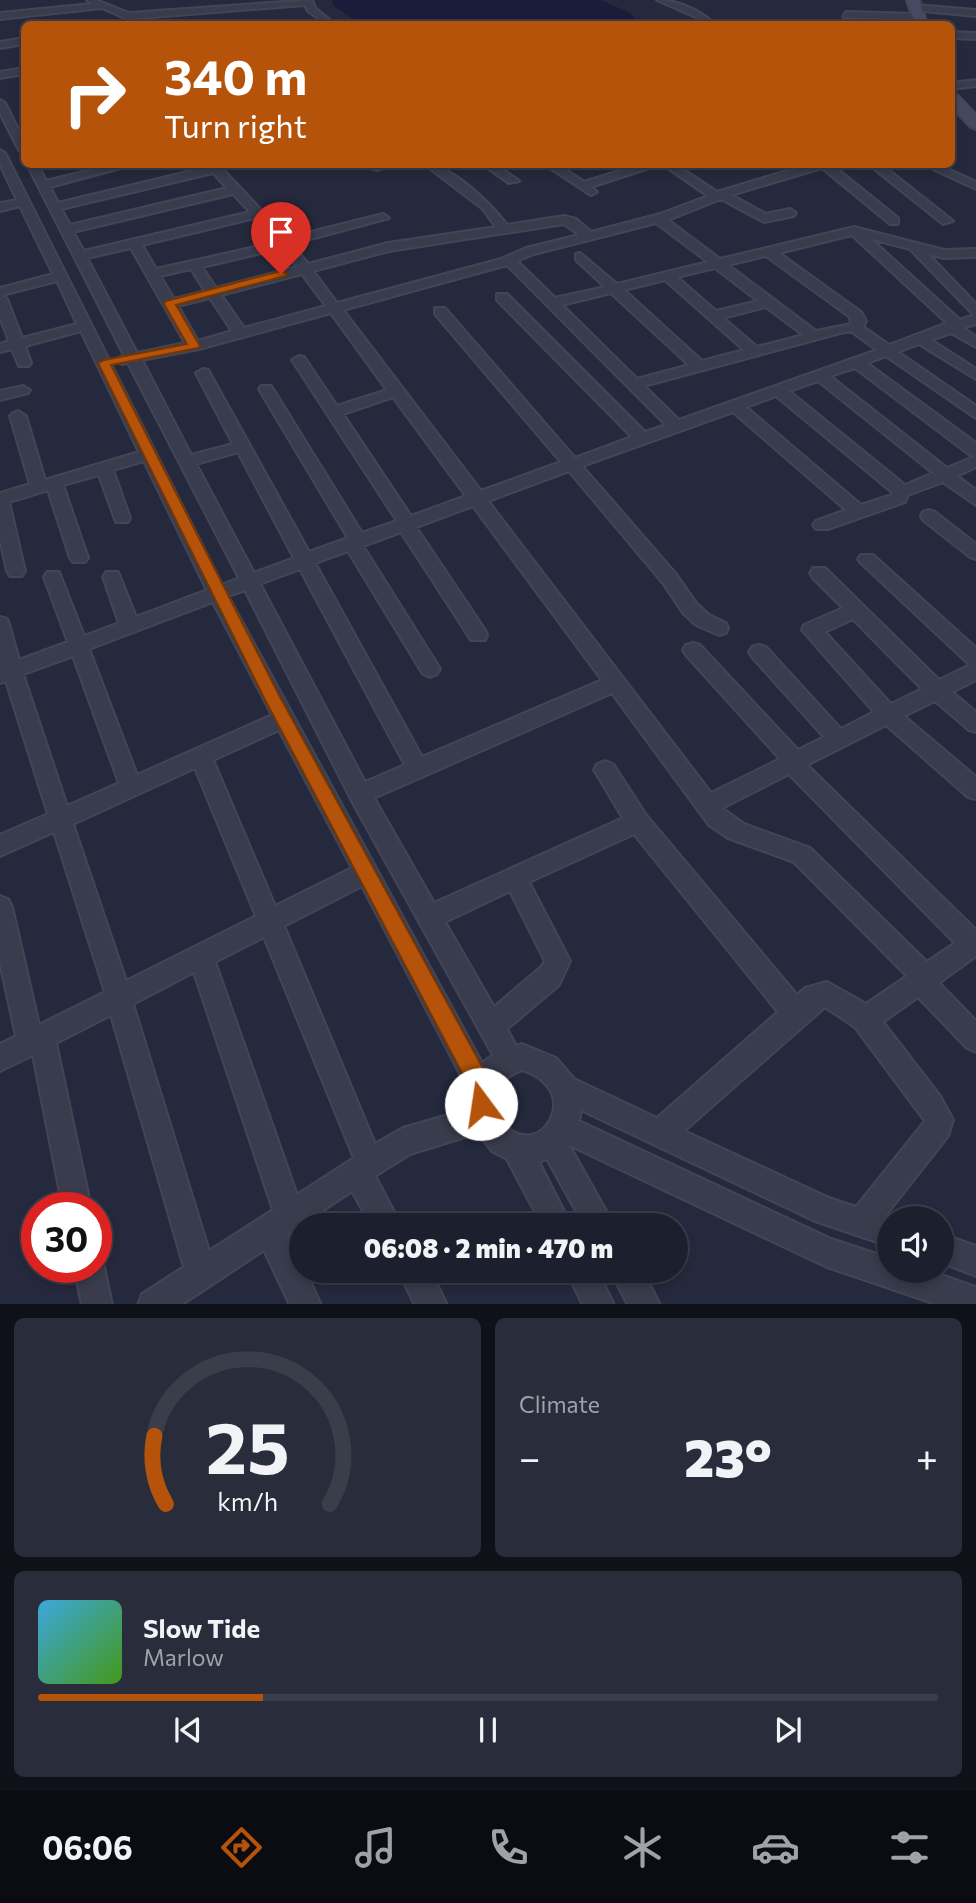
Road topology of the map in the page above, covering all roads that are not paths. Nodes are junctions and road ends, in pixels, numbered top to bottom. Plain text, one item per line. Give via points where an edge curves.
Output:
1 (91, 0) edge
2 (661, 0) edge
3 (308, 1) edge
4 (101, 6) junction
5 (187, 13) junction
6 (317, 13) junction
7 (976, 13) edge
8 (304, 14) dead end
9 (917, 14) edge
10 (0, 16) edge
11 (846, 16) edge
12 (890, 16) edge
13 (126, 20) edge
14 (189, 21) edge
15 (327, 21) edge
16 (707, 21) edge
17 (976, 23) edge
18 (955, 35) edge
19 (976, 36) edge
20 (21, 41) edge
21 (0, 44) edge
22 (21, 72) edge
23 (0, 75) edge
24 (976, 83) edge
25 (955, 86) edge
26 (0, 103) edge
27 (969, 110) edge
28 (976, 124) edge
29 (21, 144) edge
30 (0, 153) edge
31 (34, 168) edge
32 (114, 168) edge
33 (209, 168) edge
34 (218, 168) edge
35 (434, 168) edge
36 (493, 168) edge
37 (555, 168) edge
38 (643, 168) edge
39 (674, 168) edge
40 (810, 168) edge
41 (829, 168) edge
42 (878, 168) edge
43 (936, 168) edge
44 (513, 181) dead end
45 (43, 185) junction
46 (582, 186) junction
47 (976, 186) edge
48 (235, 190) junction
49 (908, 191) junction
50 (594, 194) dead end
51 (719, 195) junction
52 (864, 197) junction
53 (24, 202) junction
54 (0, 207) edge
55 (54, 207) junction
56 (790, 213) dead end
57 (257, 214) junction
58 (383, 218) dead end
59 (659, 219) junction
60 (894, 221) dead end
61 (947, 221) dead end
62 (504, 229) junction
63 (66, 230) junction
64 (854, 231) junction
65 (588, 236) junction
66 (135, 243) junction
67 (285, 243) junction
68 (913, 245) junction
69 (197, 250) junction
70 (768, 251) junction
71 (976, 253) edge
72 (80, 256) junction
73 (580, 257) dead end
74 (509, 260) junction
75 (717, 263) junction
76 (304, 268) junction
77 (153, 274) junction
78 (667, 275) junction
79 (92, 279) junction
80 (64, 281) junction
81 (614, 288) junction
82 (0, 292) edge
83 (212, 292) junction
84 (502, 297) dead end
85 (0, 299) edge
86 (768, 302) junction
87 (552, 303) junction
88 (170, 304) junction
89 (333, 306) junction
90 (440, 311) dead end
91 (976, 312) edge
92 (714, 316) junction
93 (976, 319) edge
94 (953, 325) junction
95 (86, 326) junction
96 (855, 328) junction
97 (240, 333) junction
98 (813, 336) junction
99 (919, 338) junction
100 (18, 343) junction
101 (976, 343) edge
102 (194, 346) junction
103 (0, 348) edge
104 (886, 350) junction
105 (754, 352) junction
106 (134, 358) junction
107 (299, 360) dead end
108 (855, 361) junction
109 (24, 363) dead end
110 (104, 363) junction
111 (699, 366) junction
112 (203, 373) dead end
113 (818, 374) junction
114 (976, 375) edge
115 (634, 384) junction
116 (267, 389) dead end
117 (777, 389) junction
118 (23, 390) dead end
119 (398, 391) junction
120 (0, 396) edge
121 (734, 405) junction
122 (334, 412) junction
123 (976, 413) edge
124 (18, 416) dead end
125 (676, 426) junction
126 (642, 438) junction
127 (243, 446) junction
128 (976, 451) edge
129 (149, 454) junction
130 (187, 461) junction
131 (976, 461) edge
132 (571, 464) junction
133 (104, 467) junction
134 (945, 475) junction
135 (47, 485) junction
136 (901, 490) junction
137 (478, 497) junction
138 (976, 499) edge
139 (0, 500) edge
140 (857, 511) junction
141 (929, 516) dead end
142 (122, 518) dead end
143 (406, 524) junction
144 (822, 525) dead end
145 (355, 542) junction
146 (976, 553) edge
147 (79, 558) dead end
148 (867, 559) dead end
149 (306, 560) junction
150 (16, 571) dead end
151 (819, 573) dead end
152 (53, 577) dead end
153 (112, 577) dead end
154 (249, 581) junction
155 (218, 593) junction
156 (856, 610) junction
157 (0, 624) edge
158 (130, 626) junction
159 (719, 628) dead end
160 (478, 635) dead end
161 (77, 646) junction
162 (693, 650) dead end
163 (759, 652) dead end
164 (976, 660) edge
165 (430, 669) dead end
166 (976, 671) edge
167 (6, 673) edge
168 (615, 683) junction
169 (936, 690) junction
170 (888, 715) junction
171 (283, 719) junction
172 (976, 724) edge
173 (838, 739) junction
174 (201, 756) junction
175 (793, 762) junction
176 (417, 768) junction
177 (605, 770) dead end
178 (131, 787) junction
179 (976, 790) edge
180 (360, 794) junction
181 (707, 805) junction
182 (61, 819) junction
183 (638, 822) junction
184 (0, 846) edge
185 (365, 873) junction
186 (515, 878) junction
187 (0, 907) edge
188 (429, 917) junction
189 (270, 922) junction
190 (974, 943) edge
191 (201, 957) junction
192 (923, 979) junction
193 (119, 998) junction
194 (796, 1014) junction
195 (864, 1018) junction
196 (491, 1026) junction
197 (976, 1039) edge
198 (36, 1040) junction
199 (0, 1058) edge
200 (509, 1059) junction
201 (482, 1089) junction
202 (565, 1089) junction
203 (483, 1118) junction
204 (556, 1133) junction
205 (660, 1134) junction
206 (517, 1149) junction
207 (364, 1168) junction
208 (73, 1192) edge
209 (382, 1213) edge
210 (551, 1213) edge
211 (594, 1213) edge
212 (279, 1223) junction
213 (862, 1223) junction
214 (877, 1228) edge
215 (954, 1253) edge
216 (976, 1261) edge
217 (201, 1274) junction
218 (92, 1283) edge
219 (420, 1283) edge
220 (588, 1283) edge
221 (633, 1283) edge
222 (932, 1297) edge
223 (976, 1303) edge
224 (97, 1304) edge
225 (153, 1304) edge
226 (306, 1304) edge
227 (432, 1304) edge
228 (599, 1304) edge
229 (645, 1304) edge

1 - 4 street
2 - 16 street
3 - 5 street
3 - 6 street
4 - 10 street
4 - 13 street via 123,11
5 - 13 street
5 - 14 street
6 - 8 street
6 - 15 street
7 - 9 street
9 - 12 street
9 - 17 street
11 - 12 street
18 - 19 street
20 - 21 street
22 - 23 street
24 - 25 street
26 - 29 street
27 - 28 street
30 - 53 street
31 - 45 street
32 - 45 street
33 - 55 street
34 - 48 street
35 - 62 street via 486,207
36 - 44 street
37 - 46 street
38 - 46 street
39 - 51 street
40 - 51 street
41 - 52 street
42 - 49 street
43 - 47 street
45 - 55 street
46 - 50 street
48 - 57 street
48 - 63 street
49 - 52 street
49 - 61 street
51 - 56 street via 761,217
51 - 59 street
52 - 60 street
53 - 54 street
53 - 80 street
55 - 63 street
57 - 67 street
57 - 69 street
58 - 67 street
59 - 65 street
59 - 75 street
62 - 65 street via 568,220
62 - 76 street via 388,247
63 - 72 street
64 - 68 street
64 - 70 street
64 - 94 street
65 - 74 street
66 - 69 street
66 - 72 street
66 - 77 street
67 - 69 street
67 - 76 street
68 - 71 street via 953,255
68 - 91 street
69 - 77 street
69 - 83 street
70 - 75 street
70 - 96 street via 856,315
72 - 79 street
73 - 81 street
74 - 87 street
74 - 89 street
75 - 78 street
75 - 86 street
76 - 83 street
76 - 89 street
77 - 88 street
78 - 81 street
78 - 92 street
79 - 80 street
79 - 106 street
80 - 82 street
80 - 95 street
81 - 87 street
81 - 111 street
83 - 88 street
83 - 97 street
84 - 126 street
85 - 100 street
86 - 92 street
86 - 98 street
87 - 115 street
88 - 102 street
89 - 97 street
89 - 119 street
90 - 132 street
92 - 105 street
93 - 94 street
94 - 99 street
94 - 101 street
95 - 100 street
95 - 110 street
96 - 98 street
96 - 104 street
97 - 102 street
98 - 105 street
99 - 104 street
99 - 114 street
100 - 103 street
100 - 109 street
102 - 106 street
104 - 108 street
104 - 123 street
105 - 111 street
106 - 110 street
106 - 130 street
107 - 122 street
108 - 113 street
108 - 128 street
110 - 129 street
111 - 115 street
112 - 127 street
113 - 117 street
113 - 134 street
115 - 125 street
116 - 145 street
117 - 121 street
117 - 136 street
118 - 120 street
119 - 122 street
119 - 137 street
121 - 125 street
121 - 140 street
122 - 143 street
124 - 135 street
125 - 126 street
126 - 132 street
127 - 130 street
127 - 149 street
129 - 133 street
129 - 155 street
130 - 154 street
131 - 134 street
132 - 137 street
132 - 159 street via 669,578 692,612 704,624
133 - 135 street
133 - 142 street
134 - 136 street
134 - 138 street
135 - 139 street
135 - 147 street
136 - 140 street via 899,498
137 - 143 street
137 - 168 street
139 - 150 street
140 - 144 street
141 - 146 street
143 - 145 street
143 - 160 street
145 - 149 street
145 - 165 street
148 - 164 street
149 - 154 street
149 - 176 street
151 - 156 street
152 - 161 street
153 - 158 street
154 - 155 street
154 - 180 street
155 - 158 street
155 - 171 street
156 - 169 street
156 - 170 street via 811,630
157 - 167 street
158 - 161 street
161 - 167 street
161 - 178 street
162 - 175 street
163 - 173 street
166 - 169 street
167 - 182 street
168 - 176 street
168 - 181 street
169 - 170 street
169 - 172 street
170 - 173 street
170 - 179 street
171 - 174 street
171 - 185 street
173 - 175 street
174 - 178 street
174 - 189 street
175 - 181 street
175 - 190 street
176 - 180 street
177 - 183 street
178 - 182 street
180 - 188 street
181 - 192 street via 736,831 802,855
182 - 184 street
182 - 193 street
183 - 186 street
183 - 194 street
185 - 189 street
185 - 201 street
186 - 188 street
186 - 196 street via 558,961 551,976
187 - 198 street
188 - 196 street
189 - 191 street
189 - 207 street
190 - 192 street
191 - 193 street
191 - 212 street
192 - 195 street
192 - 197 street
193 - 198 street
193 - 217 street
194 - 195 street via 814,997 827,994
194 - 205 street
195 - 213 street via 939,1120
196 - 200 street
198 - 199 street
198 - 208 street
200 - 201 street via 491,1073
200 - 202 street via 522,1057 548,1066
201 - 203 street
202 - 204 street via 568,1103
202 - 205 street
203 - 206 street via 490,1133
203 - 207 street via 403,1142
204 - 206 street via 532,1150
204 - 211 street
204 - 222 street
205 - 213 street via 825,1211
206 - 210 street
207 - 209 street
207 - 212 street
212 - 217 street
212 - 226 street
213 - 214 street
215 - 216 street
217 - 225 street
218 - 224 street
219 - 227 street
220 - 228 street
221 - 229 street
222 - 223 street

